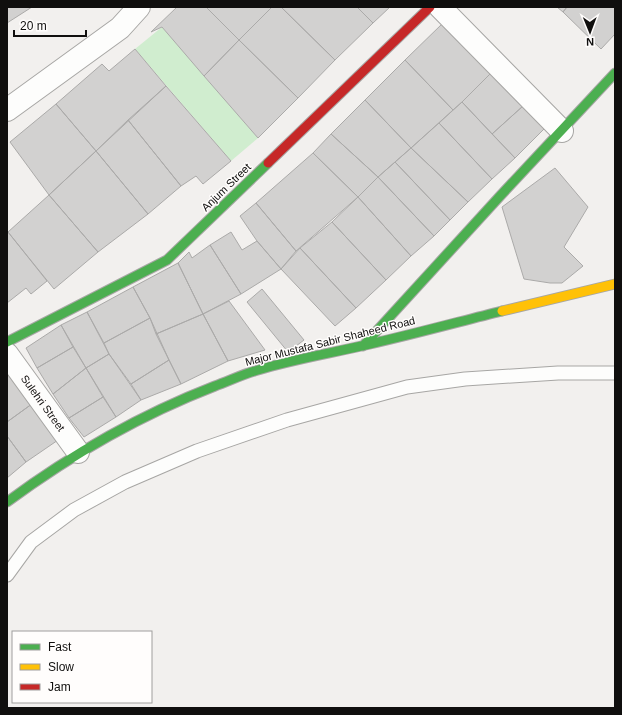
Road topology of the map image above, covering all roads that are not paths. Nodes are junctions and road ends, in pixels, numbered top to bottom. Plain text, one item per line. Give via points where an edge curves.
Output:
1 (139, 7) edge
2 (430, 7) edge
3 (440, 7) edge
4 (615, 73) edge
5 (7, 110) edge
6 (562, 130) junction
7 (615, 284) edge
8 (7, 342) edge
9 (363, 346) junction
10 (7, 354) edge
11 (615, 373) edge
12 (78, 452) junction
13 (7, 502) edge
14 (7, 575) edge

1 - 5 street via 120,28
2 - 8 street, Anjum Street via 167,260
3 - 6 street
4 - 6 street
6 - 9 street
7 - 9 street, Major Mustafa Sabir Shaheed Road
9 - 12 street, Major Mustafa Sabir Shaheed Road via 257,370 186,396 142,416
10 - 12 street, Sulehri Street
11 - 14 lane via 558,373 465,379 407,387 288,420 190,454 125,482 74,510 31,542
12 - 13 street, Major Mustafa Sabir Shaheed Road

